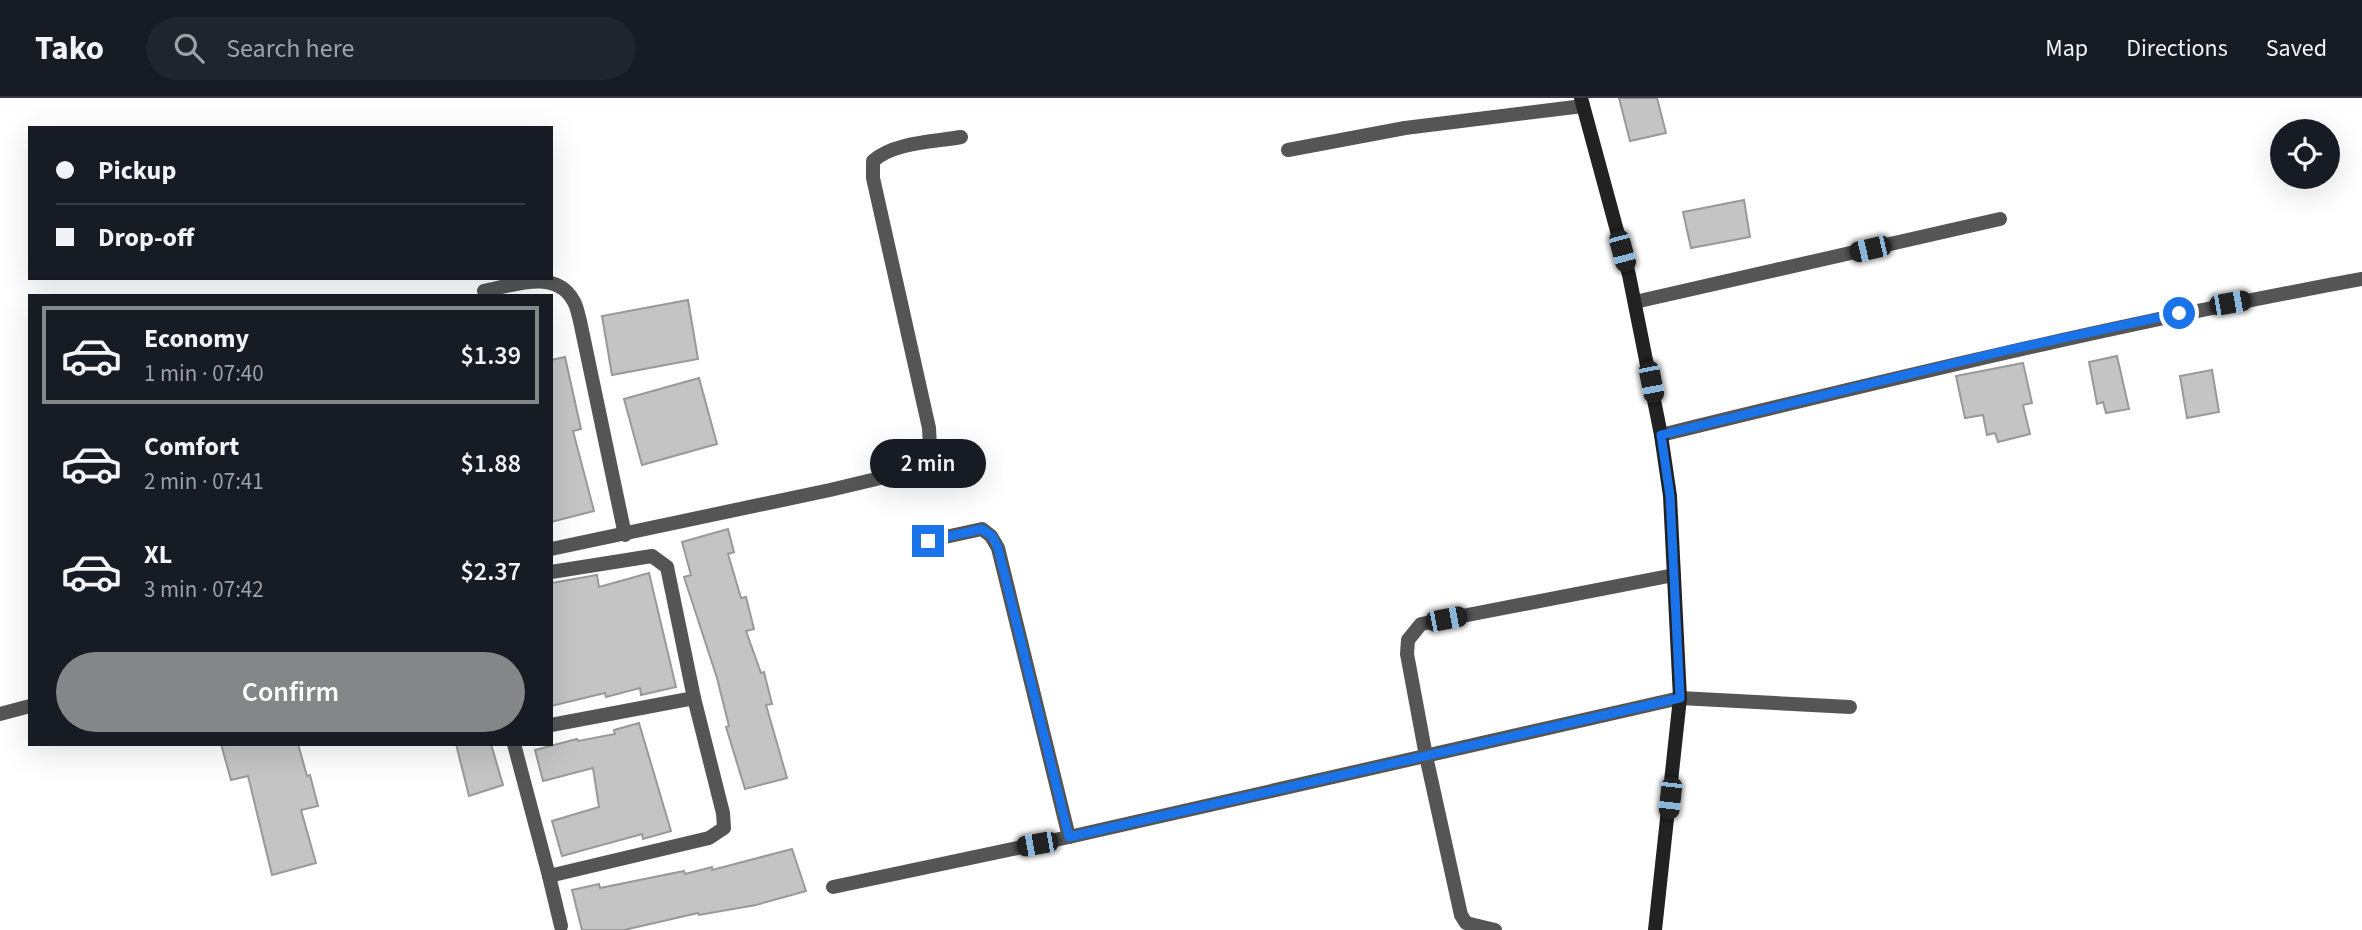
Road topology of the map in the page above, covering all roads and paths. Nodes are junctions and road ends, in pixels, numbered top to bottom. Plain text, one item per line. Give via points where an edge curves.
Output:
1 (1582, 102) edge
2 (961, 136) dead end
3 (1288, 150) dead end
4 (2000, 219) dead end
5 (2362, 279) edge
6 (484, 291) dead end
7 (1635, 303) junction
8 (1661, 435) junction
9 (625, 536) junction
10 (928, 541) dead end
11 (553, 549) edge
12 (553, 572) edge
13 (1675, 575) junction
14 (694, 698) junction
15 (1680, 698) junction
16 (28, 707) edge
17 (1850, 707) dead end
18 (0, 714) edge
19 (553, 725) edge
20 (515, 746) edge
21 (1426, 756) junction
22 (1069, 837) junction
23 (548, 876) junction
24 (832, 887) dead end
25 (561, 926) dead end
26 (1494, 930) edge
27 (1655, 930) edge

1 - 3 street
1 - 7 main road
2 - 9 street via 899,148 873,161 929,428 927,463 914,470
4 - 7 street
5 - 8 street via 2008,350
6 - 9 street via 542,280 559,286 572,298
7 - 8 main road
8 - 13 main road
9 - 11 street
10 - 22 street via 982,529 998,548
12 - 14 street via 652,556 659,559 667,568
13 - 15 main road
13 - 21 street via 1421,624 1408,640 1408,654
14 - 19 street
14 - 23 street via 724,828 709,838
15 - 17 street
15 - 21 street
15 - 27 main road
16 - 18 street
20 - 23 street
21 - 22 street
21 - 26 street via 1461,915 1466,923
22 - 24 street
23 - 25 street

